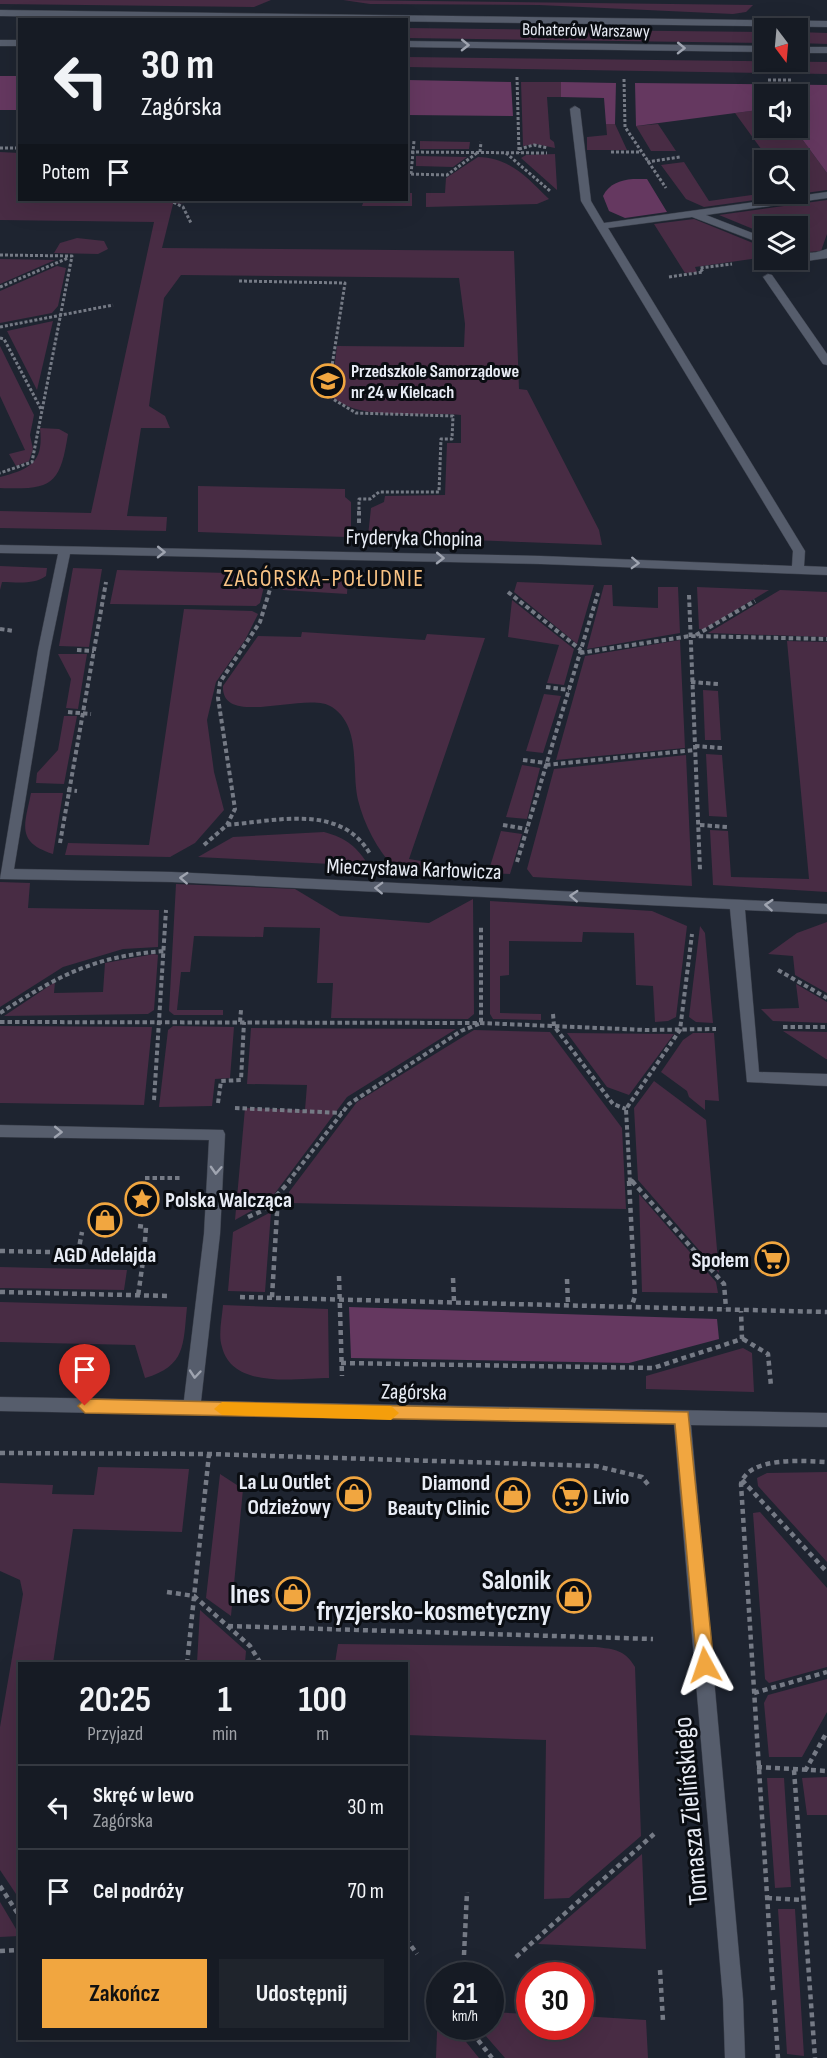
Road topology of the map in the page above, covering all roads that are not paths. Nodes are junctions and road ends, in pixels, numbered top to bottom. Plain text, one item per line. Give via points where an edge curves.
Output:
1 (0, 14) edge
2 (331, 18) edge
3 (408, 19) edge
4 (827, 24) edge
5 (0, 43) edge
6 (18, 43) edge
7 (408, 44) edge
8 (754, 49) edge
9 (808, 50) edge
10 (827, 50) edge
11 (575, 109) dead end
12 (827, 195) edge
13 (694, 214) junction
14 (602, 226) junction
15 (754, 238) edge
16 (827, 252) edge
17 (808, 258) edge
18 (768, 277) dead end
19 (827, 362) edge
20 (0, 549) edge
21 (65, 550) junction
22 (798, 570) junction
23 (827, 571) edge
24 (3, 874) edge
25 (737, 903) junction
26 (827, 909) edge
27 (827, 1080) edge
28 (0, 1131) edge
29 (0, 1404) edge
30 (192, 1408) junction
31 (682, 1417) junction
32 (827, 1420) edge
33 (735, 2058) edge

1 - 2 street, Bohaterów Warszawy
3 - 4 street, Bohaterów Warszawy
5 - 6 street
7 -> 8 street, Bohaterów Warszawy
9 - 10 street
11 - 14 street via 585,195
12 - 13 street
13 - 14 street
13 - 15 street
14 - 22 street via 800,551
16 - 17 street
18 - 19 street
20 - 21 street, Fryderyka Chopina
21 -> 22 street, Fryderyka Chopina
21 - 24 street
22 - 23 street, Fryderyka Chopina
25 -> 24 street, Mieczysława Karłowicza via 172,877
26 -> 25 street, Mieczysława Karłowicza
25 - 27 street via 752,1078
28 -> 30 street via 218,1134 212,1234
29 - 30 street, Zagórska
30 - 31 street, Zagórska
31 - 32 street, Zagórska
31 - 33 street, Tomasza Zielińskiego

